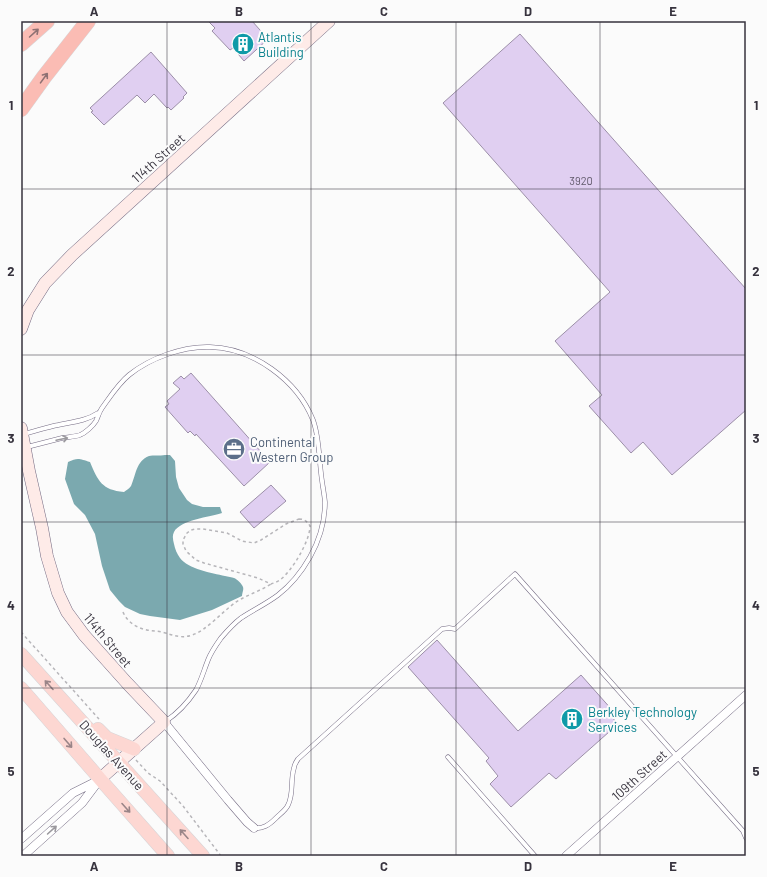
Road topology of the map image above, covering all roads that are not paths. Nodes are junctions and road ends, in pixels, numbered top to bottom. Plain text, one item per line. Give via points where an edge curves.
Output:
1 (47, 21) edge
2 (88, 21) edge
3 (329, 21) edge
4 (21, 44) edge
5 (21, 109) edge
6 (21, 329) edge
7 (98, 413) junction
8 (22, 431) edge
9 (25, 448) junction
10 (21, 654) edge
11 (21, 688) edge
12 (746, 695) edge
13 (75, 713) junction
14 (164, 722) junction
15 (134, 749) junction
16 (448, 757) dead end
17 (677, 757) junction
18 (119, 762) junction
19 (100, 779) junction
20 (254, 828) joint
21 (746, 838) edge
22 (21, 839) edge
23 (23, 856) edge
24 (168, 856) edge
25 (203, 856) edge
26 (535, 856) edge
27 (566, 856) edge

4 -> 1 highway
5 -> 2 highway
3 - 6 street, 114th Street via 72,255 44,283 28,310
7 - 8 lane via 82,421
9 -> 7 lane via 80,435 95,422
7 - 14 lane via 129,375 145,364 166,354 208,346 248,356 282,376 304,402 316,433 325,501 323,524 311,555 296,578 278,595 228,629 209,658 196,689 186,703
8 - 9 street, 114th Street
9 - 14 street, 114th Street via 47,556 58,593 67,612 84,635
13 -> 10 main road, Douglas Avenue
11 -> 19 main road, Douglas Avenue
12 - 17 street, 109th Street
13 - 15 main road via 90,719 107,738
13 - 18 main road, Douglas Avenue
14 - 15 street
14 - 20 street, 114th Street
15 - 18 street
16 - 26 lane
17 - 20 lane via 515,574 455,629 442,629 298,759 294,767 291,797 286,809 271,823
17 - 21 lane via 744,831
17 - 27 street, 109th Street
18 - 19 street
25 -> 18 main road, Douglas Avenue
19 - 22 street via 73,793
23 -> 19 street via 82,803
19 -> 24 main road, Douglas Avenue

